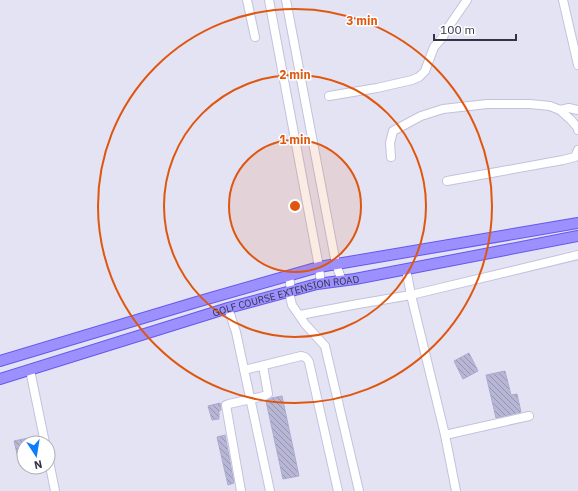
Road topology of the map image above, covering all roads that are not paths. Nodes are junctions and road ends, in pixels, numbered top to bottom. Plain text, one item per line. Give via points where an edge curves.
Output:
1 (247, 0) edge
2 (269, 0) edge
3 (286, 0) edge
4 (467, 0) edge
5 (563, 0) edge
6 (255, 37) dead end
7 (578, 65) edge
8 (329, 96) dead end
9 (560, 110) junction
10 (578, 110) edge
11 (574, 121) edge
12 (578, 130) edge
13 (578, 150) edge
14 (391, 157) dead end
15 (447, 181) dead end
16 (578, 223) edge
17 (578, 236) edge
18 (578, 255) edge
19 (336, 264) junction
20 (318, 267) junction
21 (406, 269) junction
22 (289, 275) junction
23 (342, 281) junction
24 (321, 284) junction
25 (290, 291) junction
26 (411, 295) junction
27 (228, 308) junction
28 (300, 315) junction
29 (0, 361) edge
30 (264, 366) junction
31 (30, 370) junction
32 (244, 370) junction
33 (0, 379) edge
34 (250, 399) junction
35 (529, 416) dead end
36 (43, 435) edge
37 (445, 435) junction
38 (52, 475) edge
39 (56, 491) edge
40 (241, 491) edge
41 (270, 491) edge
42 (338, 491) edge
43 (359, 491) edge
44 (456, 491) edge

1 - 6 street
2 - 20 street
3 - 19 street
4 - 8 street via 434,47 425,71 419,77 378,88
5 - 7 street
9 - 10 street
9 - 11 street
9 - 14 street via 530,104 488,104 443,109 421,116 393,131
11 - 12 street
13 - 15 street via 575,157 563,160
16 - 19 main road
17 - 21 main road, GOLF COURSE EXTENSION ROAD
18 - 26 street
19 - 20 main road
19 - 23 street
20 - 22 main road
20 - 24 street
21 - 23 main road, GOLF COURSE EXTENSION ROAD
21 - 26 street
22 - 25 street
22 - 29 main road
23 - 24 main road, GOLF COURSE EXTENSION ROAD
24 - 25 main road, GOLF COURSE EXTENSION ROAD
25 - 27 main road, GOLF COURSE EXTENSION ROAD
25 - 28 street via 292,305
26 - 28 street
26 - 37 street
27 - 31 main road, GOLF COURSE EXTENSION ROAD
27 - 32 street
28 - 43 street via 325,346
30 - 32 street
30 - 34 street via 268,394
30 - 42 street via 302,356 308,358
31 - 33 main road, GOLF COURSE EXTENSION ROAD
31 - 36 street
32 - 34 street
34 - 40 street via 226,405
34 - 41 street
35 - 37 street
37 - 44 street
38 - 39 street

